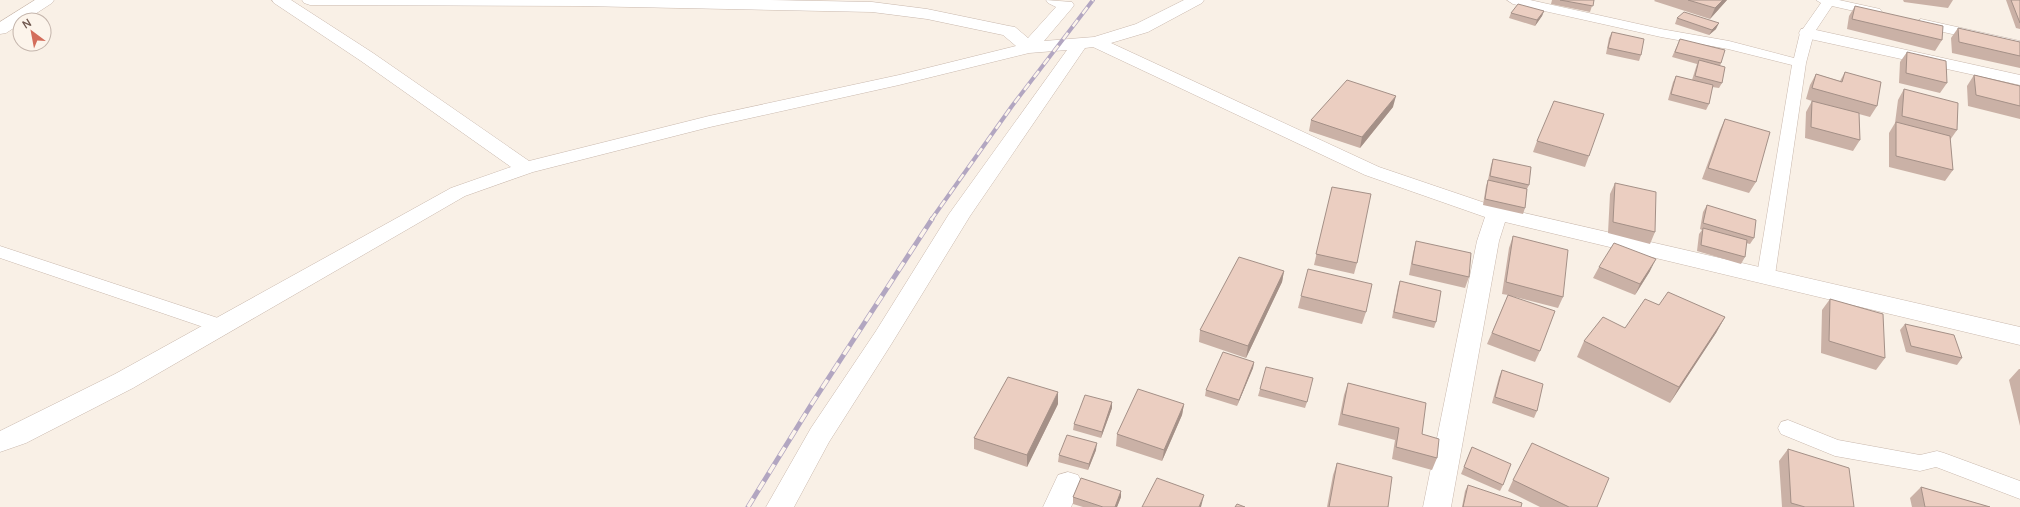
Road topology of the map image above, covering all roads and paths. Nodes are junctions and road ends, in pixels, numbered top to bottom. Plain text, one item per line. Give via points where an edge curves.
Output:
1 (46, 0) edge
2 (280, 0) edge
3 (310, 0) edge
4 (794, 0) edge
5 (1054, 0) edge
6 (1196, 0) edge
7 (1513, 0) edge
8 (1825, 1) edge
9 (1534, 2) edge
10 (776, 5) junction
11 (1888, 15) edge
12 (1911, 20) edge
13 (0, 29) edge
14 (1807, 33) junction
15 (1087, 43) junction
16 (2020, 45) edge
17 (1029, 48) junction
18 (1799, 63) junction
19 (2020, 80) edge
20 (526, 168) junction
21 (1497, 213) junction
22 (0, 252) edge
23 (1766, 276) junction
24 (221, 326) junction
25 (2020, 336) edge
26 (1788, 428) dead end
27 (0, 442) edge
28 (2020, 490) edge
29 (780, 507) edge
30 (1437, 507) edge

1 - 13 street
2 - 20 street via 392,74
3 - 10 street
4 - 10 street
5 - 17 street via 1066,6
6 - 15 street via 1142,28
7 - 9 lane
8 - 11 lane
8 - 14 lane
9 - 18 lane
10 - 17 street via 872,7 927,14 1009,31
12 - 16 lane
14 - 18 lane
14 - 19 street
15 - 17 street
15 - 21 street via 1372,172
15 - 29 street via 960,214 820,435
17 - 20 street via 709,122
18 - 23 lane
20 - 24 street via 458,192
21 - 23 street
21 - 30 street via 1488,241
22 - 24 lane
23 - 25 street
24 - 27 street via 124,381 17,436
26 - 28 lane via 1835,448 1920,463 1937,459

